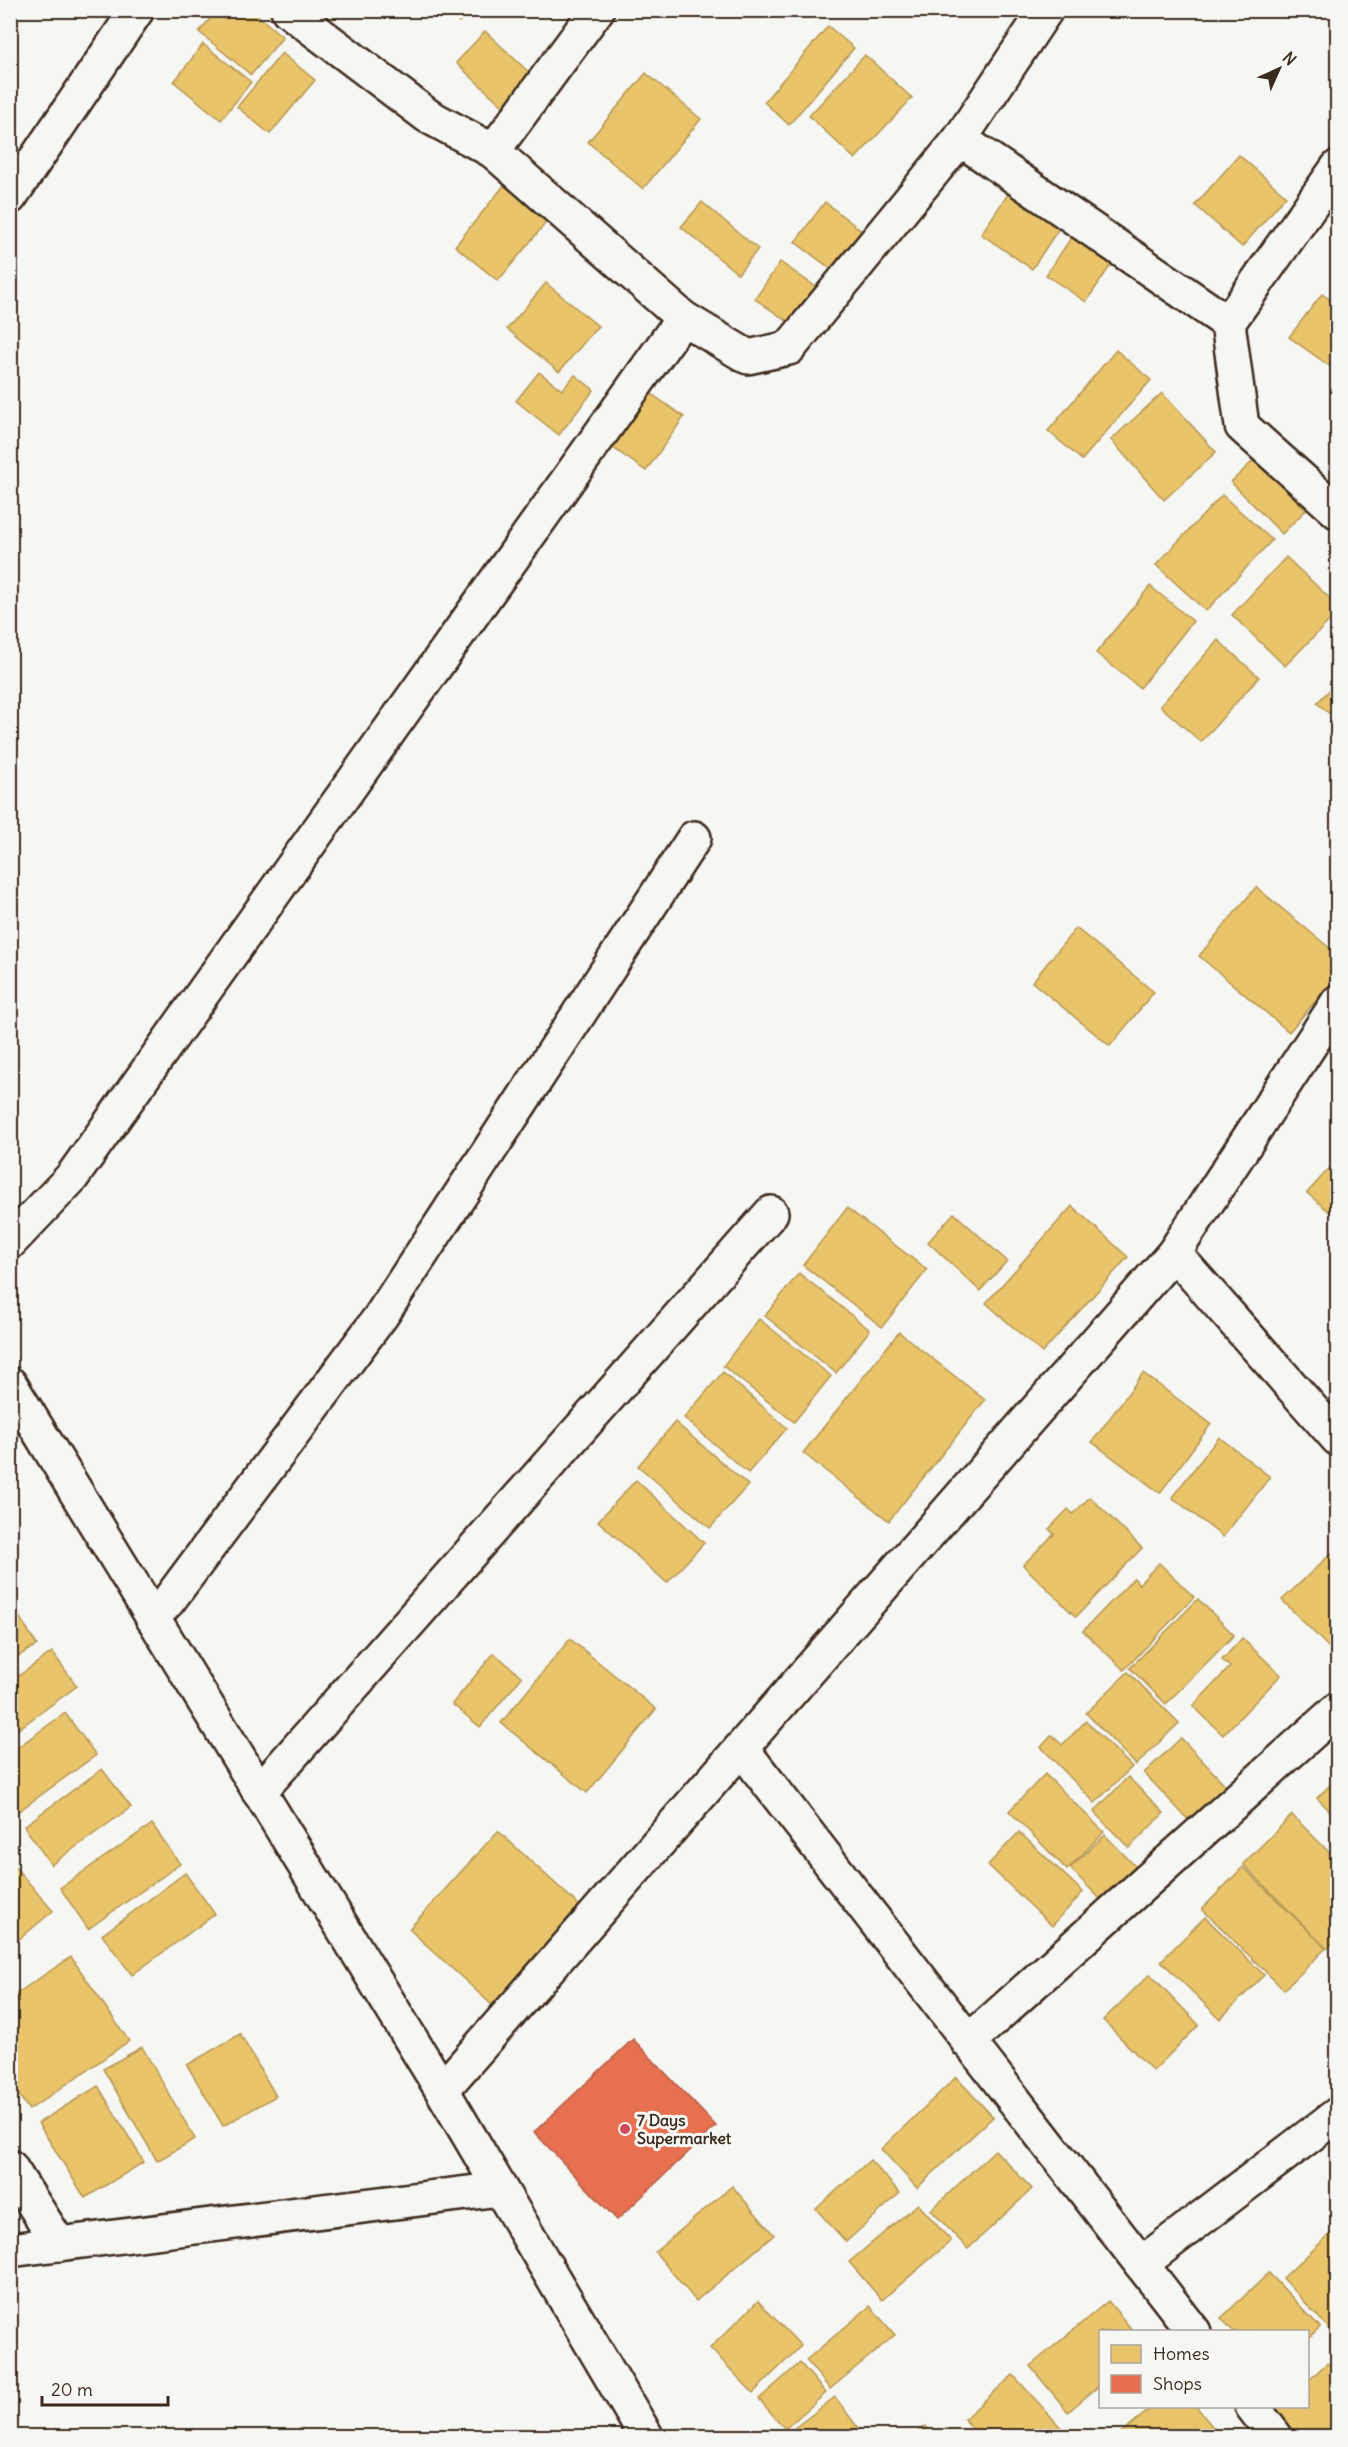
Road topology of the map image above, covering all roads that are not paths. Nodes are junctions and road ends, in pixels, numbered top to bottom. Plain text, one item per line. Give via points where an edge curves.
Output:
1 (137, 10) edge
2 (288, 10) edge
3 (597, 10) edge
4 (1046, 10) edge
5 (960, 139) junction
6 (493, 151) junction
7 (1338, 167) edge
8 (10, 197) edge
9 (683, 318) junction
10 (1228, 323) junction
11 (1338, 512) edge
12 (694, 837) dead end
13 (1338, 1002) edge
14 (771, 1214) dead end
15 (10, 1242) edge
16 (1174, 1253) junction
17 (10, 1384) edge
18 (20, 1419) edge
19 (1338, 1439) edge
20 (152, 1617) junction
21 (1338, 1708) edge
22 (742, 1749) junction
23 (259, 1792) junction
24 (968, 2042) junction
25 (442, 2090) junction
26 (1338, 2114) edge
27 (10, 2167) edge
28 (500, 2189) junction
29 (59, 2244) junction
30 (10, 2250) edge
31 (1141, 2264) junction
32 (1193, 2330) edge
33 (1254, 2408) edge
34 (646, 2436) edge
35 (1275, 2436) edge

1 - 8 street
2 - 6 street via 428,117
3 - 6 street
4 - 5 street
5 - 9 street via 789,348 748,357
5 - 10 street
6 - 9 street
7 - 10 street
9 - 15 street via 72,1177
10 - 11 street via 1242,426
12 - 20 street via 381,1316 169,1600
13 - 16 street
14 - 23 street
16 - 19 street
16 - 22 street
17 - 18 street
18 - 20 street
20 - 23 street
21 - 24 street
22 - 24 street
22 - 25 street
23 - 25 street
24 - 31 street
25 - 28 street
26 - 31 street
27 - 29 street
28 - 29 street
28 - 34 street
29 - 30 street
31 - 32 street
33 - 35 street

